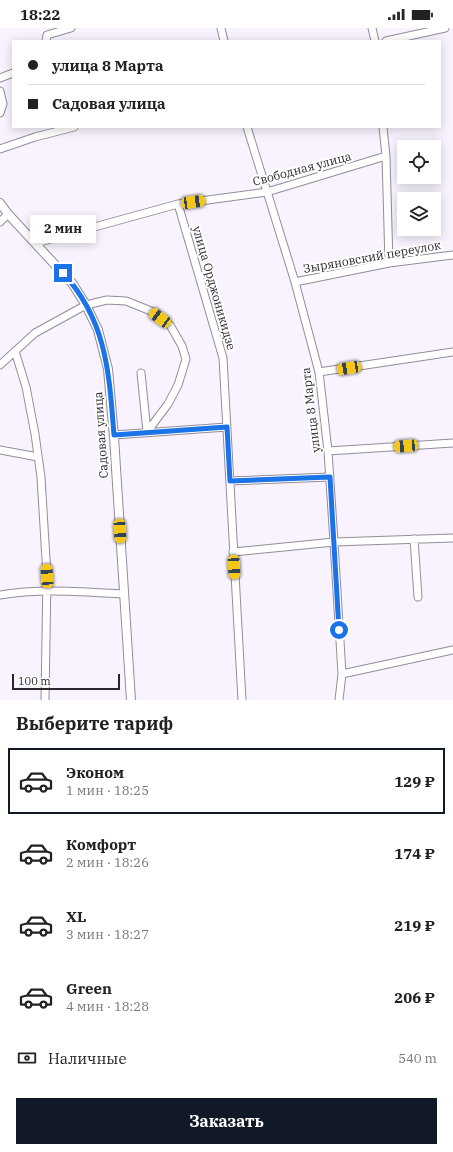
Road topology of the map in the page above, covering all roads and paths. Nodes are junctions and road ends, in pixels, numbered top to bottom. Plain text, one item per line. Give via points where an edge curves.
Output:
1 (71, 28) edge
2 (221, 28) edge
3 (372, 28) edge
4 (445, 28) edge
5 (46, 40) edge
6 (224, 40) edge
7 (375, 40) edge
8 (391, 40) edge
9 (12, 72) edge
10 (0, 78) edge
11 (0, 91) edge
12 (0, 113) edge
13 (70, 128) edge
14 (247, 128) edge
15 (383, 128) edge
16 (0, 149) edge
17 (386, 156) junction
18 (267, 192) junction
19 (0, 203) edge
20 (178, 204) junction
21 (8, 214) junction
22 (0, 222) edge
23 (36, 243) junction
24 (453, 254) edge
25 (389, 263) junction
26 (295, 282) junction
27 (86, 305) junction
28 (15, 351) junction
29 (453, 352) edge
30 (0, 365) edge
31 (320, 372) junction
32 (141, 373) dead end
33 (227, 427) junction
34 (146, 432) junction
35 (114, 435) junction
36 (453, 443) edge
37 (0, 450) edge
38 (328, 451) junction
39 (38, 457) junction
40 (330, 477) junction
41 (230, 481) junction
42 (453, 538) edge
43 (414, 539) junction
44 (334, 542) junction
45 (233, 552) junction
46 (47, 591) junction
47 (123, 594) junction
48 (0, 595) edge
49 (418, 598) dead end
50 (453, 650) edge
51 (342, 674) junction
52 (45, 700) edge
53 (131, 700) edge
54 (242, 700) edge
55 (339, 700) edge

1 - 5 street via 47,35
2 - 6 street
3 - 7 street
4 - 8 street
9 - 10 street
11 - 12 street via 3,104
13 - 16 street
14 - 18 street, улица 8 Марта
15 - 17 street
17 - 18 street, Свободная улица
17 - 25 street
18 - 20 street, Свободная улица
18 - 26 street, улица 8 Марта
19 - 21 street, Садовая улица
20 - 23 street, Свободная улица
20 - 33 street, улица Орджоникидзе via 223,358
21 - 22 street
21 - 23 street, Садовая улица
23 - 27 street, Садовая улица via 72,282
24 - 25 street, Зыряновский переулок
25 - 26 street, Зыряновский переулок
26 - 31 street, улица 8 Марта
27 - 28 street via 35,333
27 - 34 street via 107,300 126,301 151,311 170,325 182,346 186,359 178,385 168,404
27 - 35 street, Садовая улица via 98,330 108,369
28 - 30 street
28 - 39 street via 26,387
29 - 31 street
31 - 38 street, улица 8 Марта
32 - 34 street
33 - 34 street
33 - 41 street, улица Орджоникидзе
34 - 35 street
35 - 47 street, Садовая улица
36 - 38 street
37 - 39 street
38 - 40 street, улица 8 Марта
39 - 46 street
40 - 41 street
40 - 44 street, улица 8 Марта
41 - 45 street, улица Орджоникидзе
42 - 43 street
43 - 44 street
43 - 49 street
44 - 45 street
44 - 51 street, улица 8 Марта
45 - 54 street, улица Орджоникидзе
46 - 47 street
46 - 48 street
46 - 52 street
47 - 53 street, Садовая улица
50 - 51 street
51 - 55 street, улица 8 Марта

